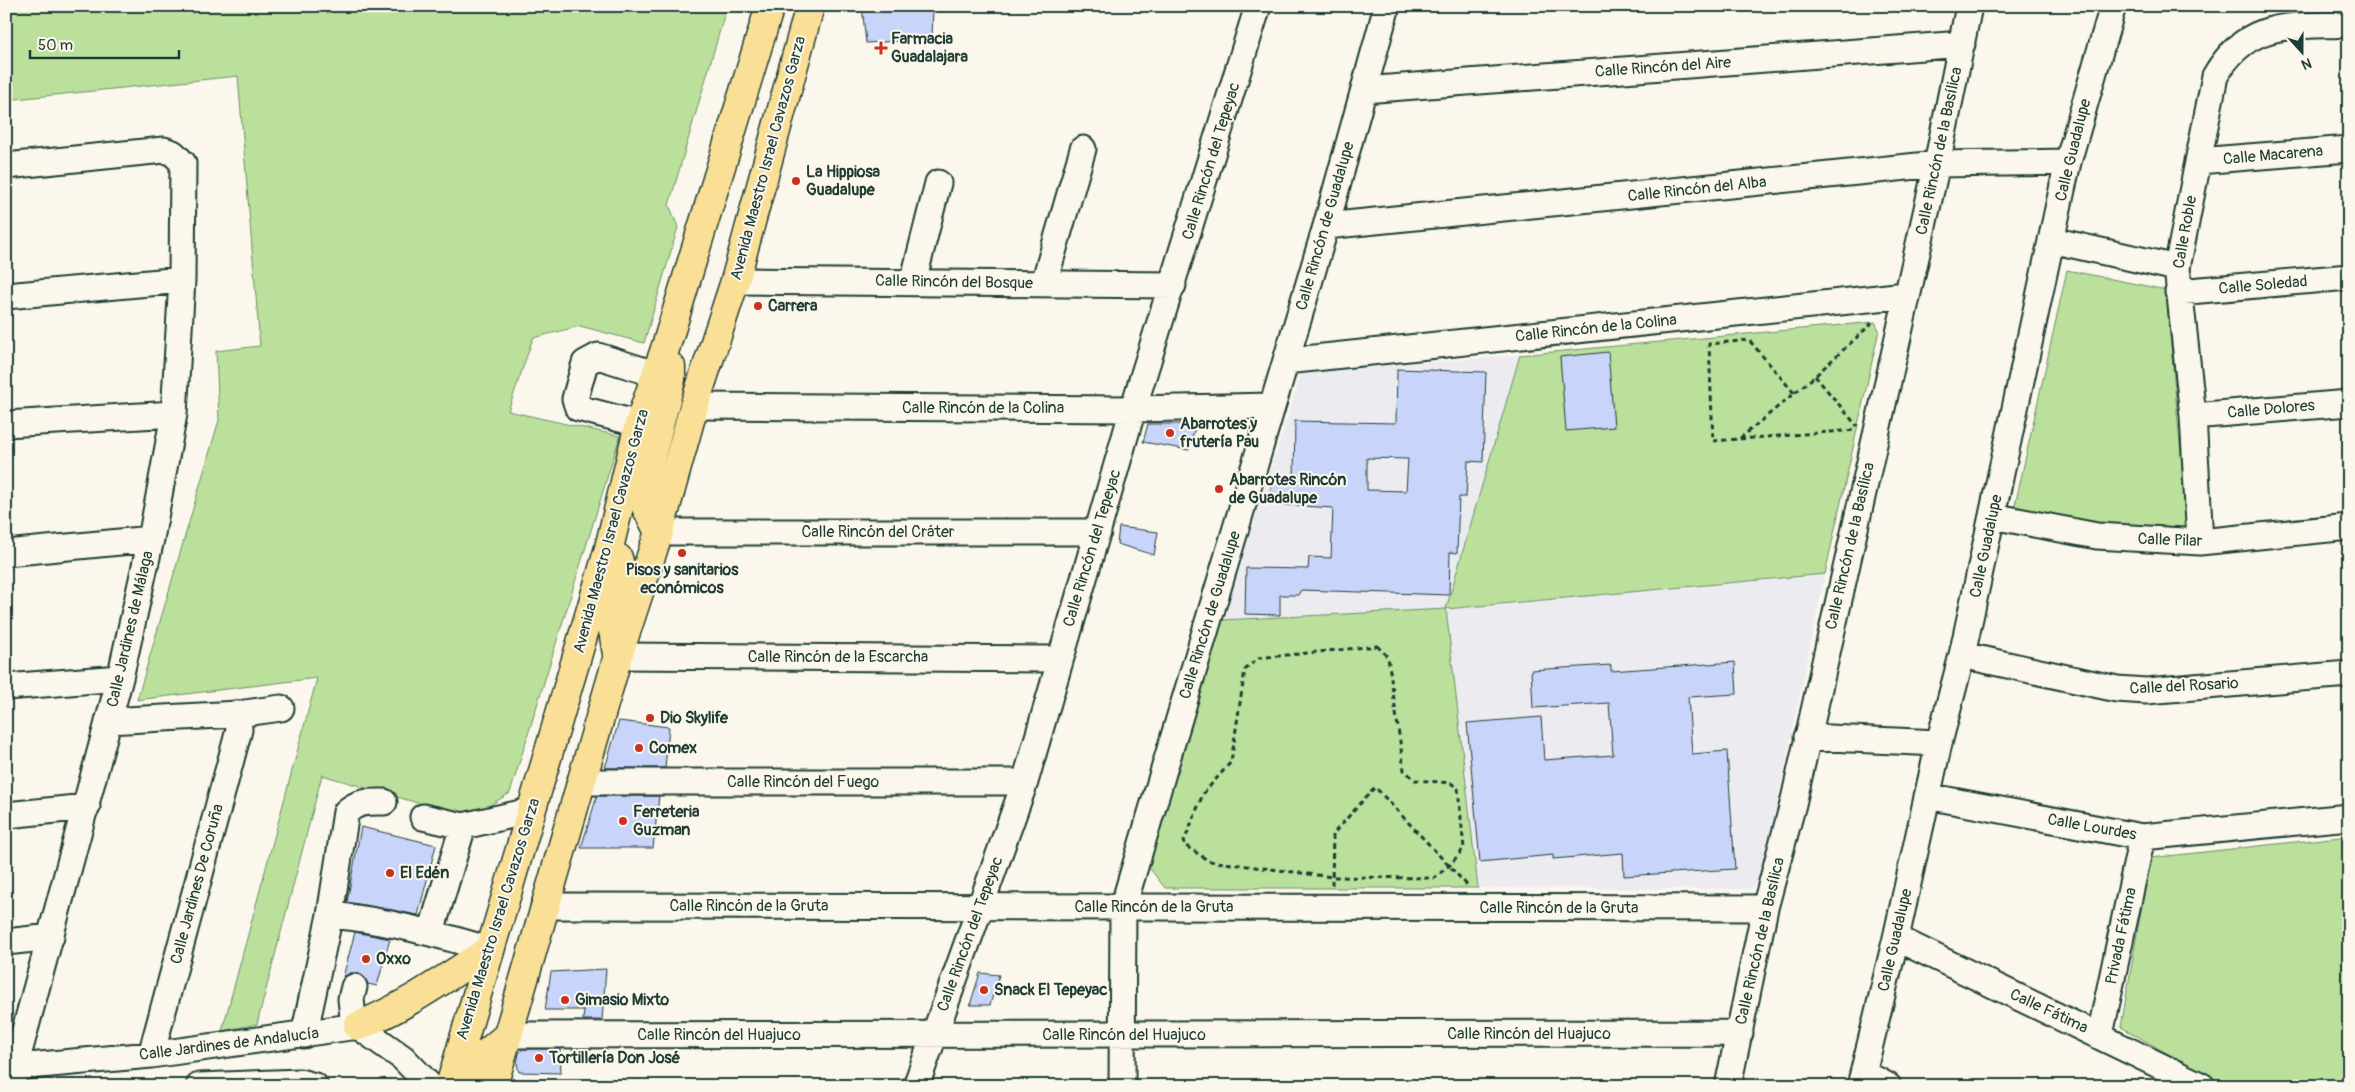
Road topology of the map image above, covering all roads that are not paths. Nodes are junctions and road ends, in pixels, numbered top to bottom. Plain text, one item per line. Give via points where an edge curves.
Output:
1 (751, 6) edge
2 (770, 6) edge
3 (810, 6) edge
4 (1258, 6) edge
5 (1387, 6) edge
6 (1969, 6) edge
7 (2113, 6) edge
8 (2349, 24) edge
9 (1962, 44) junction
10 (749, 79) junction
11 (1364, 90) junction
12 (1083, 149) dead end
13 (2349, 149) edge
14 (2198, 161) junction
15 (2068, 162) junction
16 (1937, 164) junction
17 (6, 166) edge
18 (938, 183) dead end
19 (1326, 226) junction
20 (2051, 240) junction
21 (2177, 268) junction
22 (2349, 277) edge
23 (182, 280) junction
24 (735, 281) junction
25 (913, 282) junction
26 (1044, 283) junction
27 (1173, 285) junction
28 (2178, 292) junction
29 (1906, 295) junction
30 (6, 296) edge
31 (667, 344) junction
32 (1286, 361) junction
33 (655, 374) junction
34 (2349, 403) edge
35 (694, 406) junction
36 (1272, 406) junction
37 (1133, 409) junction
38 (174, 414) junction
39 (2193, 416) junction
40 (6, 424) edge
41 (639, 424) junction
42 (1992, 516) junction
43 (2349, 527) edge
44 (659, 532) junction
45 (1098, 532) junction
46 (151, 539) junction
47 (2200, 542) junction
48 (609, 548) junction
49 (6, 552) edge
50 (1962, 655) junction
51 (618, 656) junction
52 (1059, 659) junction
53 (2349, 674) edge
54 (120, 678) junction
55 (6, 687) edge
56 (281, 708) dead end
57 (238, 714) junction
58 (108, 721) junction
59 (1807, 737) junction
60 (1939, 743) junction
61 (580, 782) junction
62 (1025, 782) junction
63 (1927, 796) junction
64 (384, 802) dead end
65 (86, 807) junction
66 (530, 812) junction
67 (6, 815) edge
68 (423, 817) dead end
69 (2349, 817) edge
70 (463, 826) junction
71 (2142, 837) junction
72 (981, 905) junction
73 (544, 906) junction
74 (1123, 907) junction
75 (1765, 908) junction
76 (330, 914) junction
77 (431, 932) junction
78 (51, 937) junction
79 (1896, 938) junction
80 (6, 942) edge
81 (490, 950) junction
82 (354, 987) dead end
83 (356, 1027) junction
84 (1740, 1032) junction
85 (933, 1034) junction
86 (304, 1035) junction
87 (508, 1035) junction
88 (2100, 1035) junction
89 (1122, 1036) junction
90 (151, 1055) junction
91 (11, 1074) edge
92 (1862, 1079) edge
93 (304, 1084) edge
94 (199, 1086) edge
95 (430, 1086) edge
96 (450, 1086) edge
97 (458, 1086) edge
98 (493, 1086) edge
99 (916, 1086) edge
100 (1122, 1086) edge
101 (1728, 1086) edge
102 (1888, 1086) edge
103 (2202, 1086) edge

1 - 10 main road
2 - 10 main road, Avenida Maestro Israel Cavazos Garza
3 - 24 main road, Avenida Maestro Israel Cavazos Garza
4 - 27 street, Calle Rincón del Tepeyac
5 - 11 street, Calle Rincón de Guadalupe
6 - 9 street, Calle Rincón de la Basílica
7 - 15 street, Calle Guadalupe
8 - 14 street, Calle Roble via 2275,28 2256,34 2226,57 2215,76
9 - 11 street, Calle Rincón del Aire
9 - 16 street, Calle Rincón de la Basílica
10 - 31 main road, Avenida Maestro Israel Cavazos Garza
11 - 19 street, Calle Rincón de Guadalupe
12 - 26 street
13 - 14 street, Calle Macarena
14 - 21 street, Calle Roble
15 - 16 street, Calle Rincón del Alba
15 - 20 street, Calle Guadalupe
16 - 19 street, Calle Rincón del Alba
16 - 29 street, Calle Rincón de la Basílica
17 - 23 street, Calle Jardines de Málaga via 164,150 173,153 183,163
18 - 25 street
19 - 32 street, Calle Rincón de Guadalupe
20 - 21 street
20 - 42 street, Calle Guadalupe
21 - 28 street, Calle Roble
22 - 28 street, Calle Soledad
23 - 30 street
23 - 38 street, Calle Jardines de Málaga
24 - 25 street, Calle Rincón del Bosque
24 - 35 main road, Avenida Maestro Israel Cavazos Garza
25 - 26 street, Calle Rincón del Bosque
26 - 27 street, Calle Rincón del Bosque
27 - 37 street, Calle Rincón del Tepeyac
28 - 39 street, Calle Roble
29 - 32 street, Calle Rincón de la Colina
29 - 59 street, Calle Rincón de la Basílica
31 - 33 main road, Avenida Maestro Israel Cavazos Garza
31 - 44 main road via 672,359 672,380 646,475 645,498 646,507
32 - 36 street, Calle Rincón de Guadalupe
33 - 41 main road, Avenida Maestro Israel Cavazos Garza
33 - 41 street via 598,356 585,363 575,399 578,408
34 - 39 street, Calle Dolores
35 - 37 street, Calle Rincón de la Colina
35 - 44 main road, Avenida Maestro Israel Cavazos Garza
36 - 37 street, Calle Rincón de la Colina
36 - 74 street, Calle Rincón de Guadalupe
37 - 45 street, Calle Rincón del Tepeyac
38 - 40 street
38 - 46 street, Calle Jardines de Málaga
39 - 47 street, Calle Roble
41 - 48 main road, Avenida Maestro Israel Cavazos Garza
42 - 47 street, Calle Pilar via 2097,536
42 - 50 street, Calle Guadalupe
43 - 47 street, Calle Pilar
44 - 45 street, Calle Rincón del Cráter
44 - 51 main road, Avenida Maestro Israel Cavazos Garza
45 - 52 street, Calle Rincón del Tepeyac
46 - 49 street
46 - 54 street, Calle Jardines de Málaga
48 - 51 main road via 621,564 622,572 610,613
48 - 66 main road, Avenida Maestro Israel Cavazos Garza
50 - 53 street, Calle del Rosario via 2117,689 2146,691
50 - 60 street, Calle Guadalupe
51 - 52 street, Calle Rincón de la Escarcha
51 - 61 main road, Avenida Maestro Israel Cavazos Garza
52 - 62 street, Calle Rincón del Tepeyac
54 - 55 street
54 - 58 street, Calle Jardines de Málaga
56 - 57 street
57 - 58 street
57 - 90 street, Calle Jardines De Coruña via 239,730
58 - 65 street, Calle Jardines de Málaga
59 - 60 street
59 - 75 street, Calle Rincón de la Basílica
60 - 63 street, Calle Guadalupe
61 - 62 street, Calle Rincón del Fuego
61 - 73 main road, Avenida Maestro Israel Cavazos Garza
62 - 72 street, Calle Rincón del Tepeyac
63 - 71 street, Calle Lourdes
63 - 79 street, Calle Guadalupe
64 - 76 street via 363,802 346,812
65 - 67 street
65 - 78 street, Calle Jardines de Málaga
66 - 70 street
66 - 81 main road, Avenida Maestro Israel Cavazos Garza
68 - 70 street
69 - 71 street, Calle Lourdes
70 - 77 street
71 - 88 street, Privada Fátima
72 - 73 street, Calle Rincón de la Gruta
72 - 74 street, Calle Rincón de la Gruta
72 - 85 street, Calle Rincón del Tepeyac
73 - 87 main road, Avenida Maestro Israel Cavazos Garza
74 - 75 street, Calle Rincón de la Gruta
74 - 89 street, Calle Rincón de Guadalupe
75 - 84 street, Calle Rincón de la Basílica
76 - 77 street via 372,918
76 - 86 street
77 - 81 street
78 - 80 street
78 - 91 street, Calle Jardines de Málaga
79 - 88 street, Calle Fátima
79 - 92 street, Calle Guadalupe
81 - 83 main road via 390,1014
81 - 96 main road, Avenida Maestro Israel Cavazos Garza
82 - 83 street via 351,999
83 - 86 street, Calle Jardines de Andalucía
83 - 95 street via 402,1058
84 - 89 street, Calle Rincón del Huajuco
84 - 101 street, Calle Rincón de la Basílica
85 - 87 street, Calle Rincón del Huajuco
85 - 89 street, Calle Rincón del Huajuco
85 - 99 street, Calle Rincón del Tepeyac
86 - 90 street, Calle Jardines de Andalucía
87 - 97 main road via 482,1057
87 - 98 main road, Avenida Maestro Israel Cavazos Garza
88 - 103 street, Calle Fátima
89 - 100 street, Calle Rincón de Guadalupe
90 - 91 street, Calle Jardines de Andalucía
92 - 102 street
93 - 94 street

